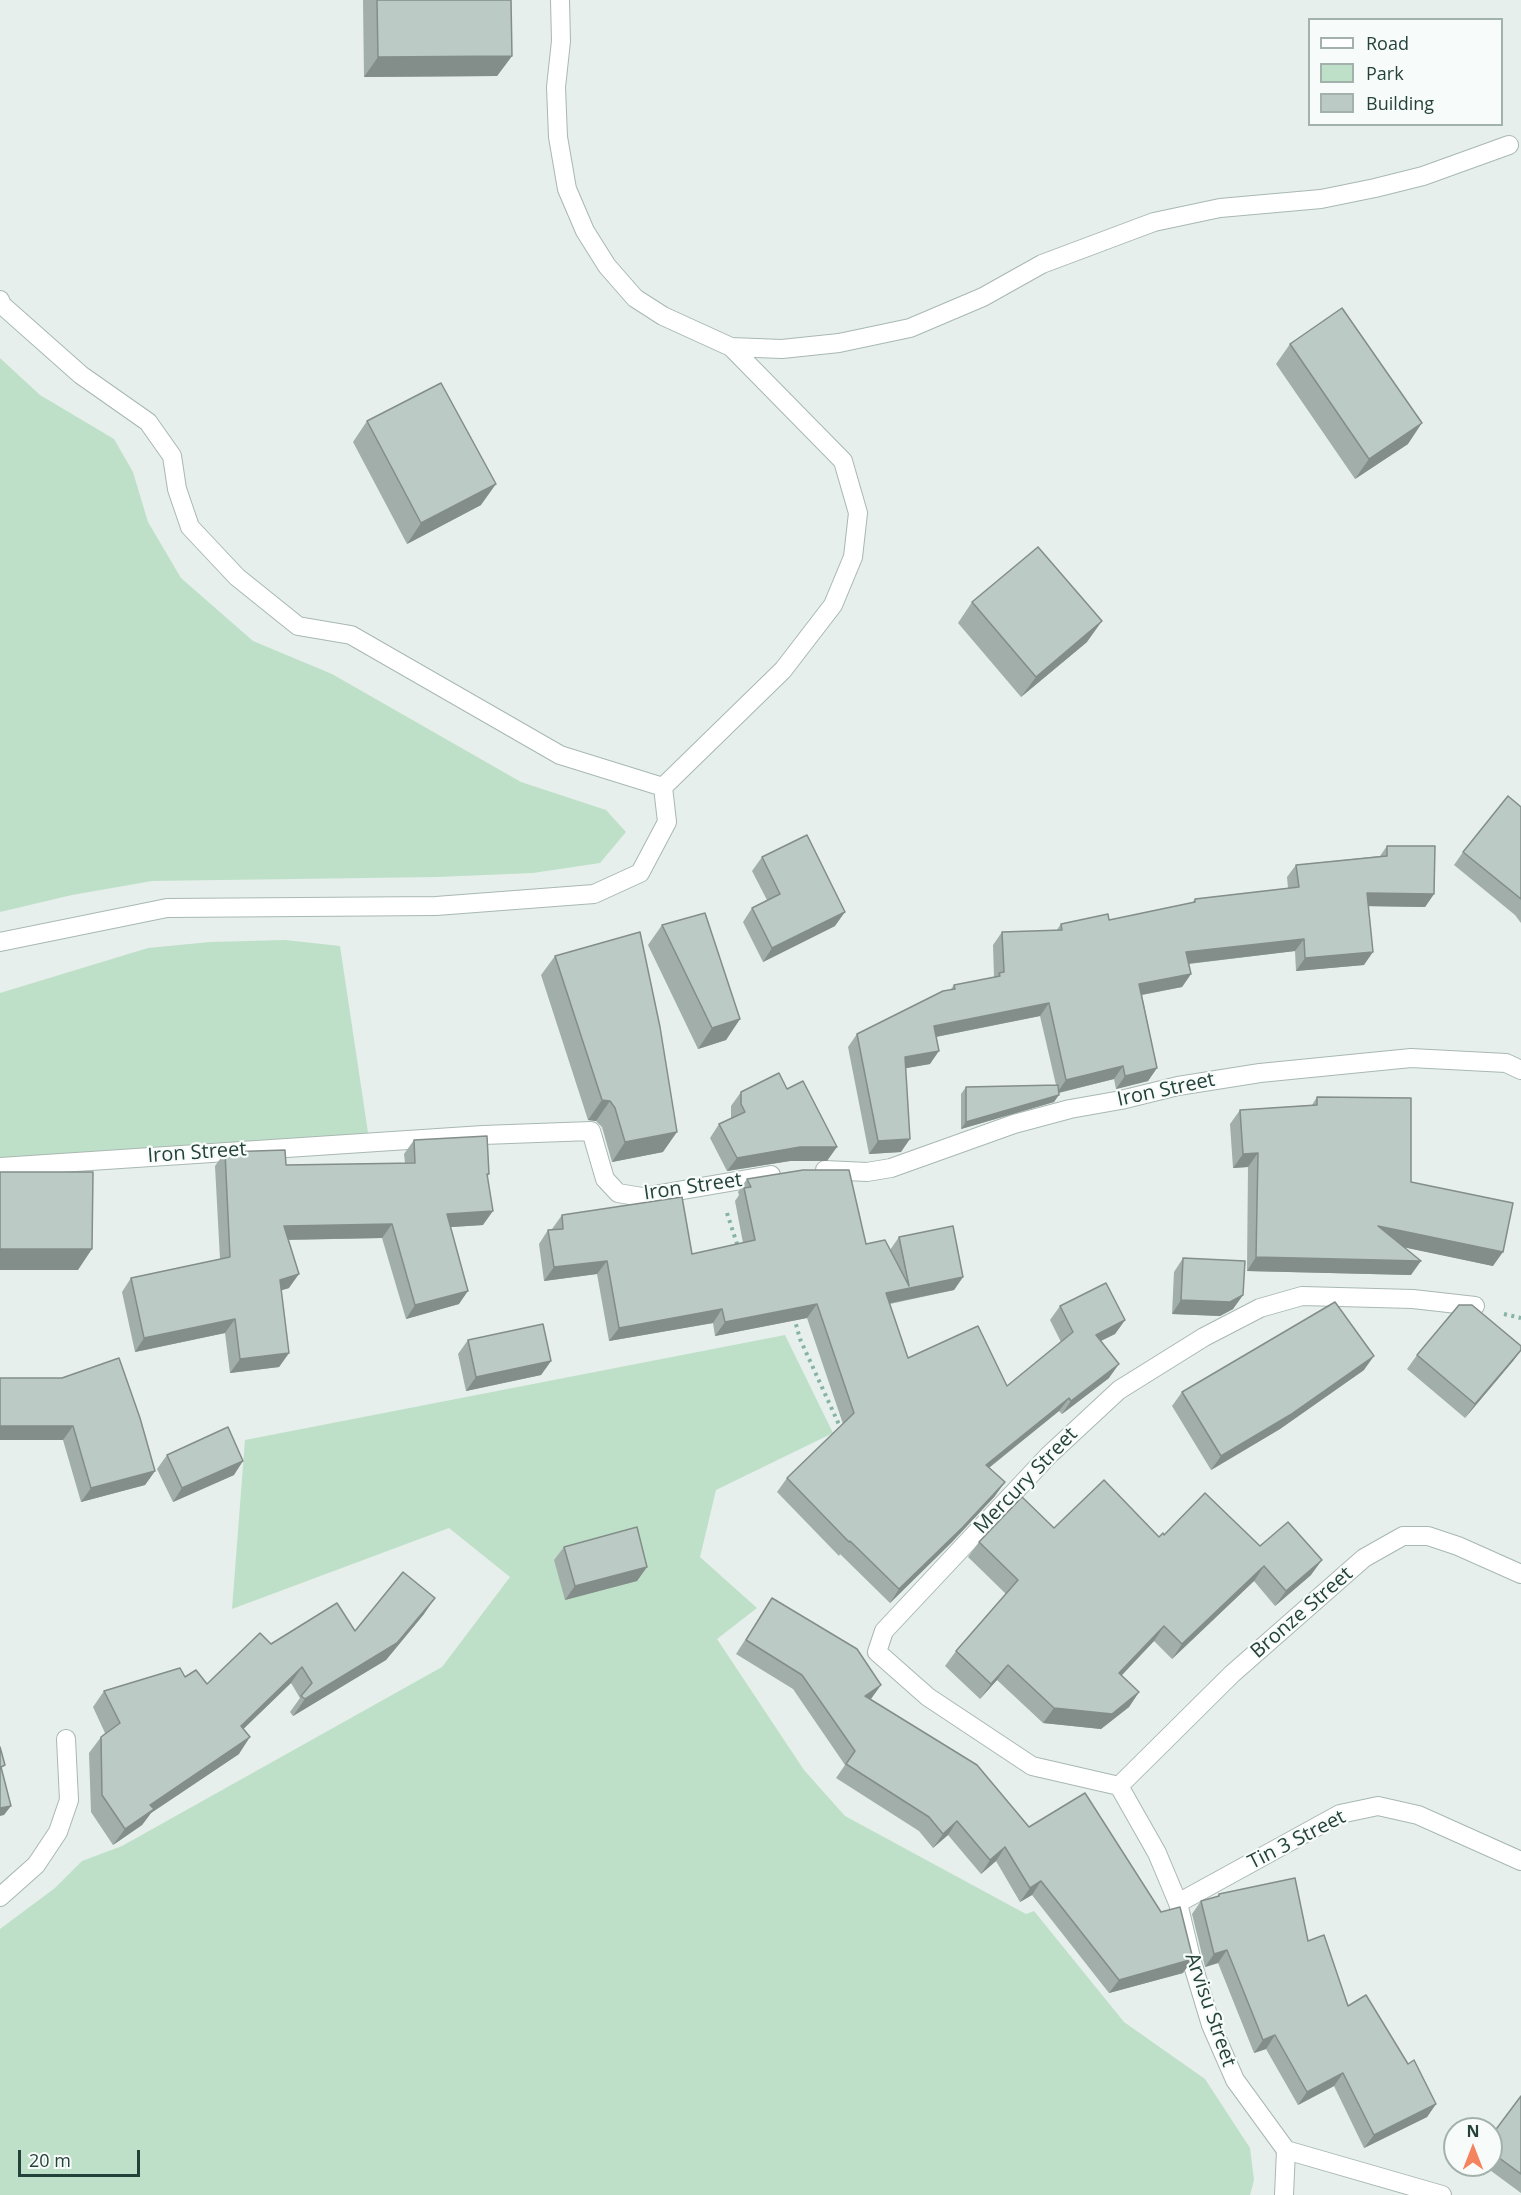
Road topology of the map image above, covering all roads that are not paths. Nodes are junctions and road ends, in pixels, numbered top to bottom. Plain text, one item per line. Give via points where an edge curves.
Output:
1 (560, 0) edge
2 (1509, 145) dead end
3 (0, 300) edge
4 (731, 347) junction
5 (663, 787) junction
6 (0, 942) edge
7 (1521, 1070) edge
8 (0, 1167) edge
9 (1475, 1306) edge
10 (1521, 1574) edge
11 (66, 1739) dead end
12 (1119, 1786) junction
13 (1521, 1862) edge
14 (0, 1897) edge
15 (1178, 1903) junction
16 (1286, 2150) junction
17 (1284, 2195) edge
18 (1442, 2195) edge

1 - 4 street via 558,137 567,189 585,231 635,298 663,316
2 - 4 street via 1423,176 1365,190 1321,199 1220,208 1154,222 1042,264 983,297 910,328 839,343 782,349
3 - 5 street via 81,375 148,422 172,456 177,489 190,527 237,577 298,626 351,635 560,755
4 - 5 street via 843,460 858,513 853,557 833,605 783,670
5 - 6 street via 667,822 640,873 594,894 436,906 167,908
7 - 8 street, Iron Street via 1506,1063 1411,1058 1260,1072 1059,1112 891,1168 867,1172 798,1171 642,1197 618,1193 606,1179 591,1131
9 - 12 street, Mercury Street via 1413,1299 1302,1296 1260,1308 1204,1337 1119,1390 1049,1455 884,1631 877,1652 937,1704 1032,1766
10 - 12 street, Bronze Street via 1428,1536 1402,1536 1364,1558 1232,1674
11 - 14 street via 69,1800 58,1832 36,1865
12 - 15 street, Arvisu Street via 1157,1853
13 - 15 street, Tin 3 Street via 1418,1815 1378,1806 1340,1814
15 - 16 street, Arvisu Street via 1211,2025 1235,2080
16 - 17 street
16 - 18 street

